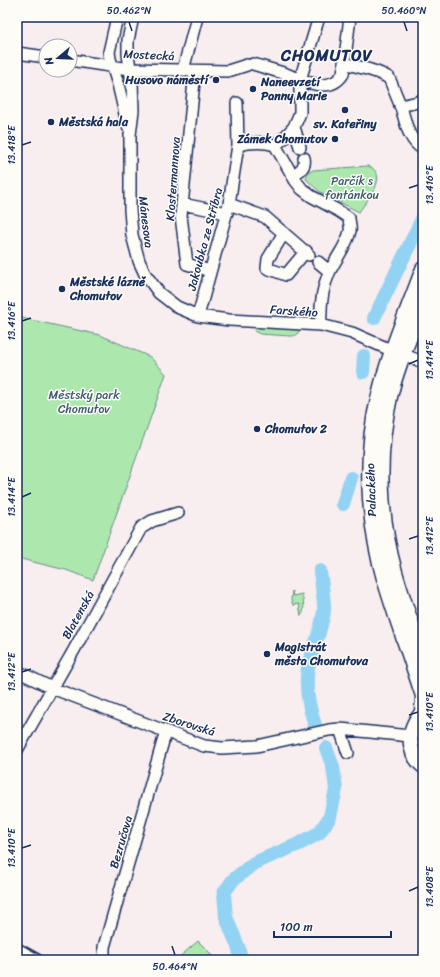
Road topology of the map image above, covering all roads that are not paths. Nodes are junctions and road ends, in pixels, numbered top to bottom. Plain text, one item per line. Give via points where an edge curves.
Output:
1 (117, 17) edge
2 (133, 17) edge
3 (197, 17) edge
4 (319, 17) edge
5 (350, 17) edge
6 (17, 53) edge
7 (38, 56) edge
8 (78, 61) edge
9 (344, 63) junction
10 (112, 66) junction
11 (130, 69) junction
12 (183, 70) junction
13 (195, 71) junction
14 (300, 80) junction
15 (237, 102) dead end
16 (421, 102) edge
17 (400, 106) junction
18 (294, 127) junction
19 (130, 135) junction
20 (238, 145) junction
21 (275, 145) junction
22 (300, 147) dead end
23 (423, 149) edge
24 (304, 158) dead end
25 (293, 175) junction
26 (182, 204) junction
27 (228, 208) junction
28 (284, 233) junction
29 (318, 262) dead end
30 (423, 269) edge
31 (210, 271) junction
32 (329, 271) junction
33 (423, 302) edge
34 (194, 315) junction
35 (321, 325) junction
36 (398, 353) junction
37 (423, 362) edge
38 (178, 513) dead end
39 (423, 655) edge
40 (17, 672) edge
41 (52, 688) junction
42 (423, 712) edge
43 (334, 730) junction
44 (166, 731) junction
45 (410, 736) junction
46 (17, 750) edge
47 (348, 753) dead end
48 (423, 766) edge
49 (17, 949) edge
50 (37, 960) edge
51 (104, 960) edge

1 - 10 street, Mánesova via 109,52
2 - 11 street, Mánesova via 128,47
3 - 12 street
4 - 14 street
5 - 9 street
6 - 7 street
8 - 10 street, Mostecká
9 - 14 street via 343,74 334,82 325,85
9 - 17 street via 372,70 389,78
10 - 11 street, Mostecká
10 - 19 street, Mánesova
11 - 12 street, Mostecká
11 - 19 street, Mánesova via 133,110
12 - 13 street, Mostecká
13 - 14 street, Mostecká via 228,71 250,64
13 - 26 street, Klostermannova
14 - 18 street via 300,113
15 - 20 street
16 - 17 street
17 - 23 street via 409,135 416,145
18 - 21 street
18 - 22 street
19 - 34 street, Mánesova via 130,210 136,251 145,274 159,293 176,307
20 - 21 street via 254,142
20 - 27 street, Jakoubka ze Stříbra
21 - 25 street
24 - 25 street via 303,168
25 - 32 street via 302,189 348,218 350,230
26 - 27 street
26 - 31 street, Klostermannova via 187,264
27 - 28 street via 265,217
27 - 31 street, Jakoubka ze Stříbra
28 - 28 street via 268,259 267,268 286,275 308,253
29 - 32 street
30 - 36 main road, Palackého
31 - 34 street, Jakoubka ze Stříbra
32 - 35 street via 324,286
33 - 36 main road, Palackého
34 - 35 street, Farského via 229,320
35 - 36 street, Farského via 352,333
36 - 37 street, Farského
36 - 39 main road, Palackého via 385,425 383,506 394,571
36 - 42 main road, Palackého via 379,394 372,437 371,503 374,535 383,575 423,696
38 - 41 street, Blatenská via 152,521 141,528
40 - 41 street, Zborovská
41 - 44 street, Zborovská
41 - 46 street, Blatenská
42 - 45 main road via 414,723
43 - 44 street, Zborovská via 257,746 222,748 204,746
43 - 45 street, Zborovská
43 - 47 street
44 - 51 street, Bezručova via 104,947
45 - 48 main road via 415,757
49 - 50 street

